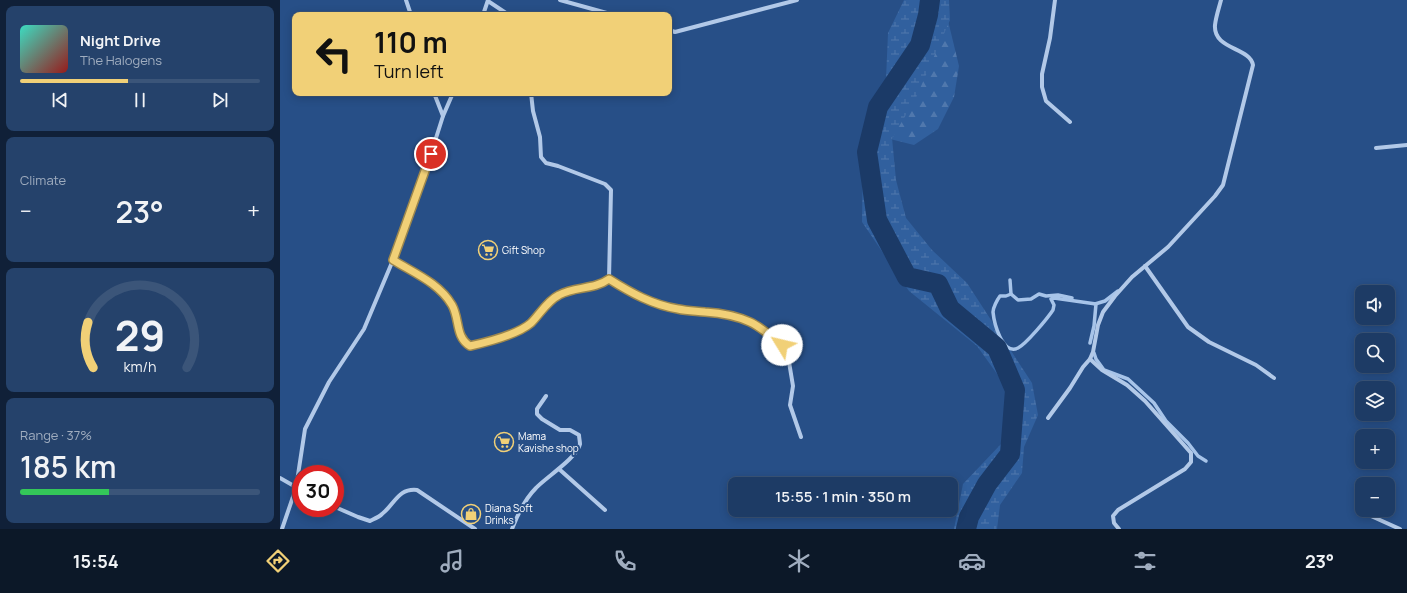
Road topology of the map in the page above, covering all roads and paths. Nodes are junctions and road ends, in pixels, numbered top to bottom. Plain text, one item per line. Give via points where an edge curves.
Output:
1 (406, 0) edge
2 (560, 0) edge
3 (797, 0) edge
4 (1055, 0) edge
5 (1221, 0) edge
6 (488, 1) edge
7 (410, 12) edge
8 (484, 12) edge
9 (504, 12) edge
10 (603, 12) edge
11 (672, 31) edge
12 (435, 96) edge
13 (452, 96) edge
14 (531, 96) edge
15 (443, 116) junction
16 (1070, 122) dead end
17 (1407, 145) edge
18 (1376, 148) dead end
19 (393, 260) junction
20 (1145, 266) junction
21 (609, 279) junction
22 (1090, 359) junction
23 (1274, 378) dead end
24 (546, 396) dead end
25 (1048, 418) dead end
26 (801, 437) dead end
27 (300, 465) edge
28 (559, 469) junction
29 (280, 478) edge
30 (292, 486) edge
31 (292, 500) edge
32 (605, 510) dead end
33 (344, 511) edge
34 (1373, 517) edge
35 (282, 529) edge
36 (475, 529) edge
37 (512, 529) edge
38 (1119, 529) edge
39 (1400, 529) edge

1 - 7 street
2 - 10 street
3 - 11 street
4 - 16 street via 1042,87 1046,101
5 - 20 street via 1215,24 1217,35 1225,44 1253,62 1226,177 1215,196 1168,247
6 - 8 street
6 - 9 street
12 - 15 street
13 - 15 street
14 - 21 street via 541,157 546,164 605,184 611,190
15 - 19 street
17 - 18 street
19 - 21 street via 442,292 453,306 460,336 470,346 509,335 530,324 557,296 566,291 589,288
19 - 27 street via 364,329 329,382 305,429
20 - 22 street via 1123,286 1103,312
20 - 23 street via 1188,327 1209,342 1256,365
21 - 26 street via 653,303 752,322 782,345 787,350 793,386 790,405
22 - 25 street
22 - 38 street via 1145,401 1191,453 1191,462 1185,468 1118,510 1114,516 1114,523
24 - 28 street via 537,409 538,414 560,430 570,430 578,435 580,444
28 - 32 street
28 - 37 street via 535,489
29 - 30 street
31 - 35 street
33 - 36 street via 370,521 381,515 402,492 408,489 417,490
34 - 39 street

